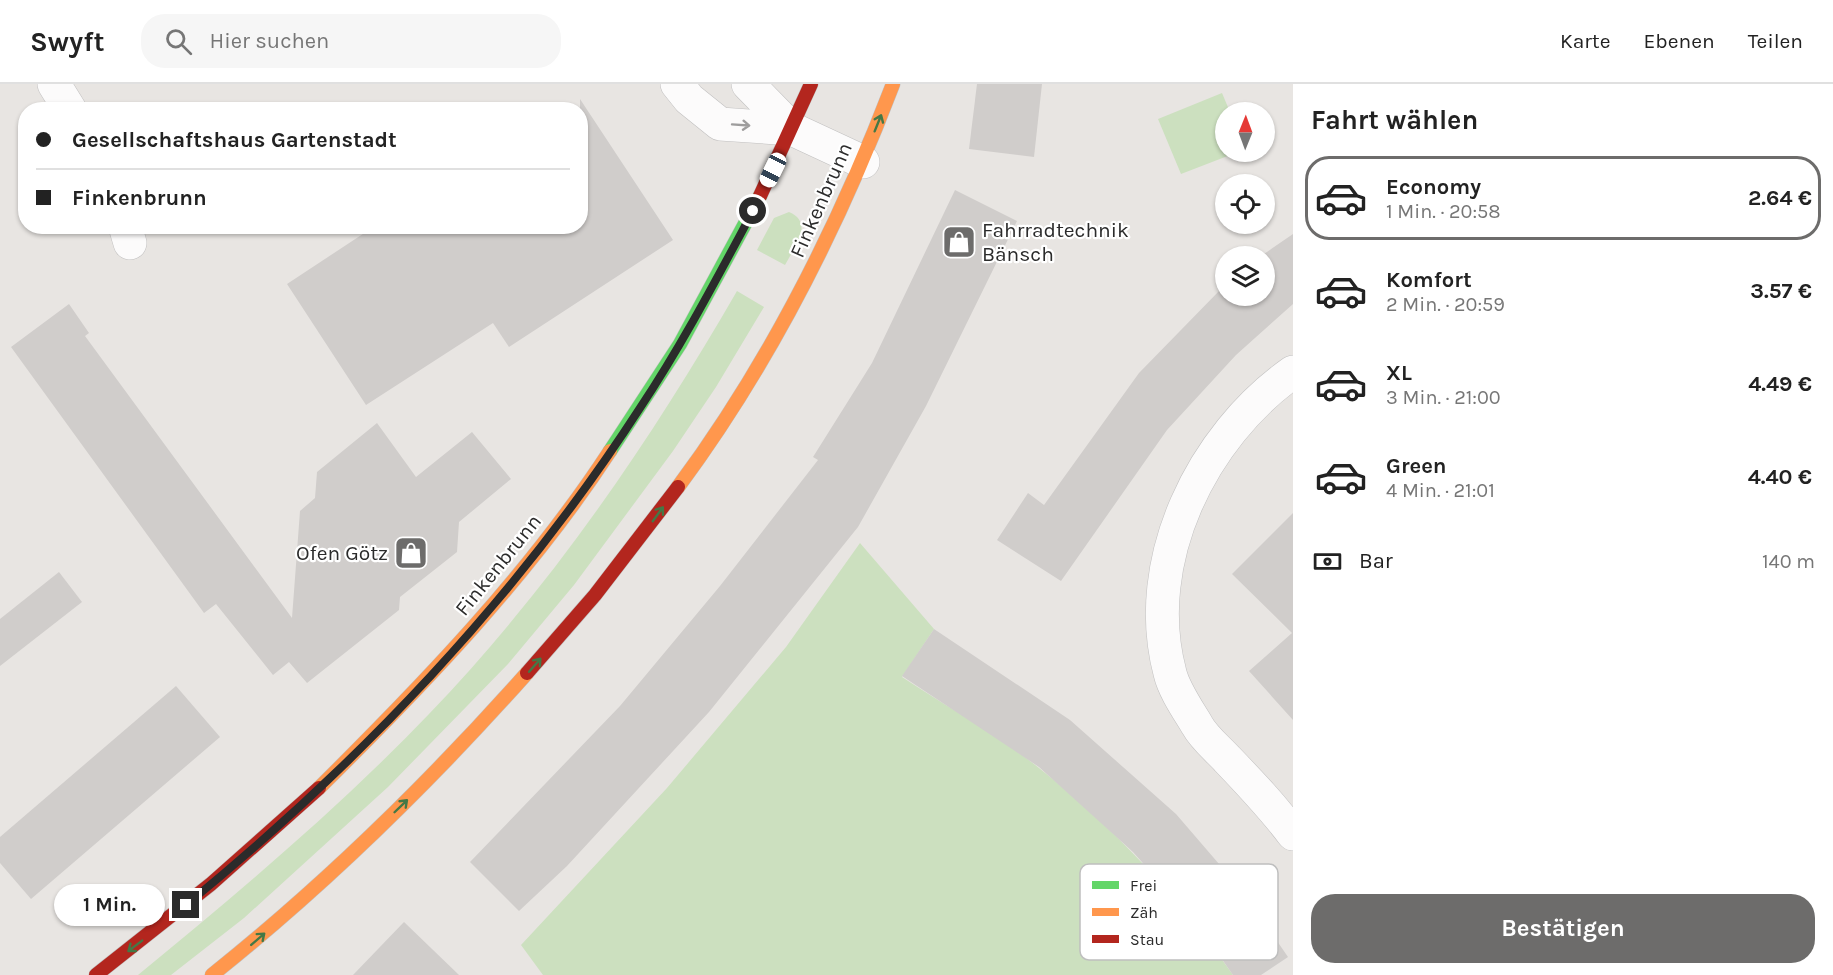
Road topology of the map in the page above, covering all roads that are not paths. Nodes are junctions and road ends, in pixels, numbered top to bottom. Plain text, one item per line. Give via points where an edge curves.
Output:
1 (54, 84) edge
2 (677, 84) edge
3 (748, 84) edge
4 (811, 84) edge
5 (893, 84) edge
6 (65, 102) edge
7 (792, 129) junction
8 (863, 162) junction
9 (1293, 372) edge
10 (1293, 834) edge
11 (96, 975) edge
12 (212, 975) edge

1 - 6 street
2 -> 7 street via 720,124
3 - 7 street
4 - 7 main road, Finkenbrunn
8 -> 5 main road, Finkenbrunn
7 - 8 street
7 -> 11 main road, Finkenbrunn via 753,211 671,360 603,464 527,565 455,651 319,790 230,869
12 -> 8 main road, Finkenbrunn via 309,894 426,782 605,584 687,475 770,347 813,270
9 - 10 street via 1268,390 1198,476 1164,577 1163,629 1170,674 1198,728

